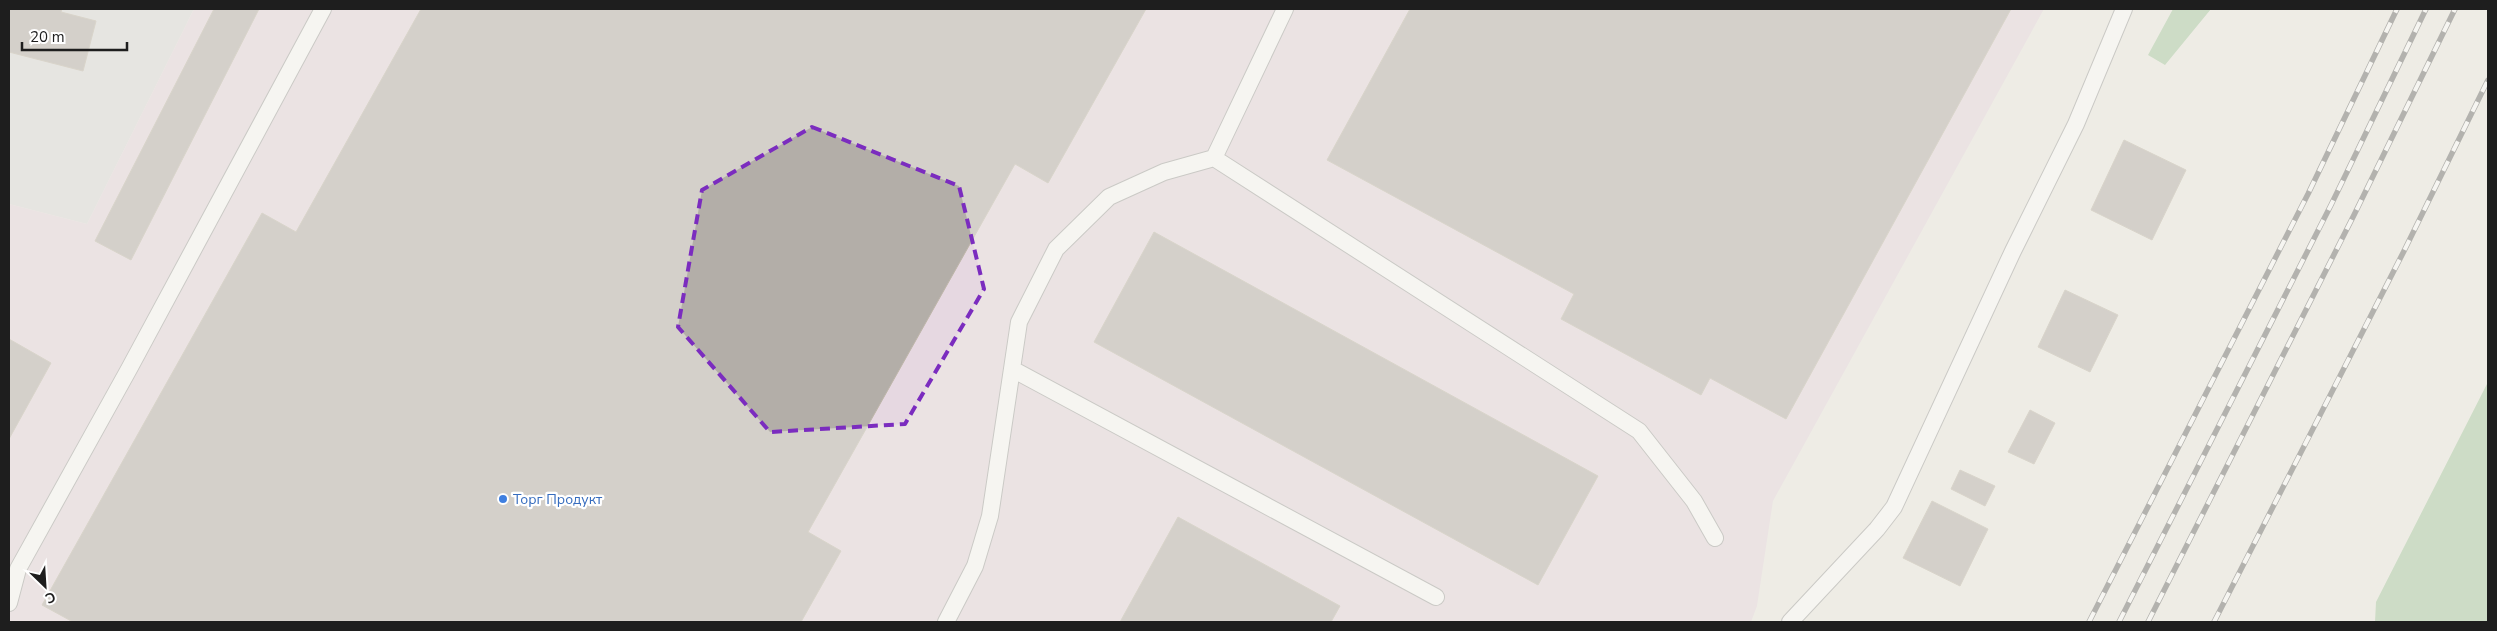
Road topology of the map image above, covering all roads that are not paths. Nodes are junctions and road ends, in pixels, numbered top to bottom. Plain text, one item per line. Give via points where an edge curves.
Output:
1 (323, 9) edge
2 (1285, 9) edge
3 (2124, 9) edge
4 (1214, 158) junction
5 (1012, 369) junction
6 (1715, 538) dead end
7 (1436, 597) dead end
8 (9, 603) edge
9 (946, 622) edge
10 (1790, 622) edge

1 - 8 lane via 18,569
2 - 4 lane
3 - 10 lane via 2076,124 1894,507
4 - 5 lane via 1164,172 1109,197 1056,248 1019,322
4 - 6 lane via 1639,430 1694,500
5 - 7 lane
5 - 9 lane via 990,516 975,566

